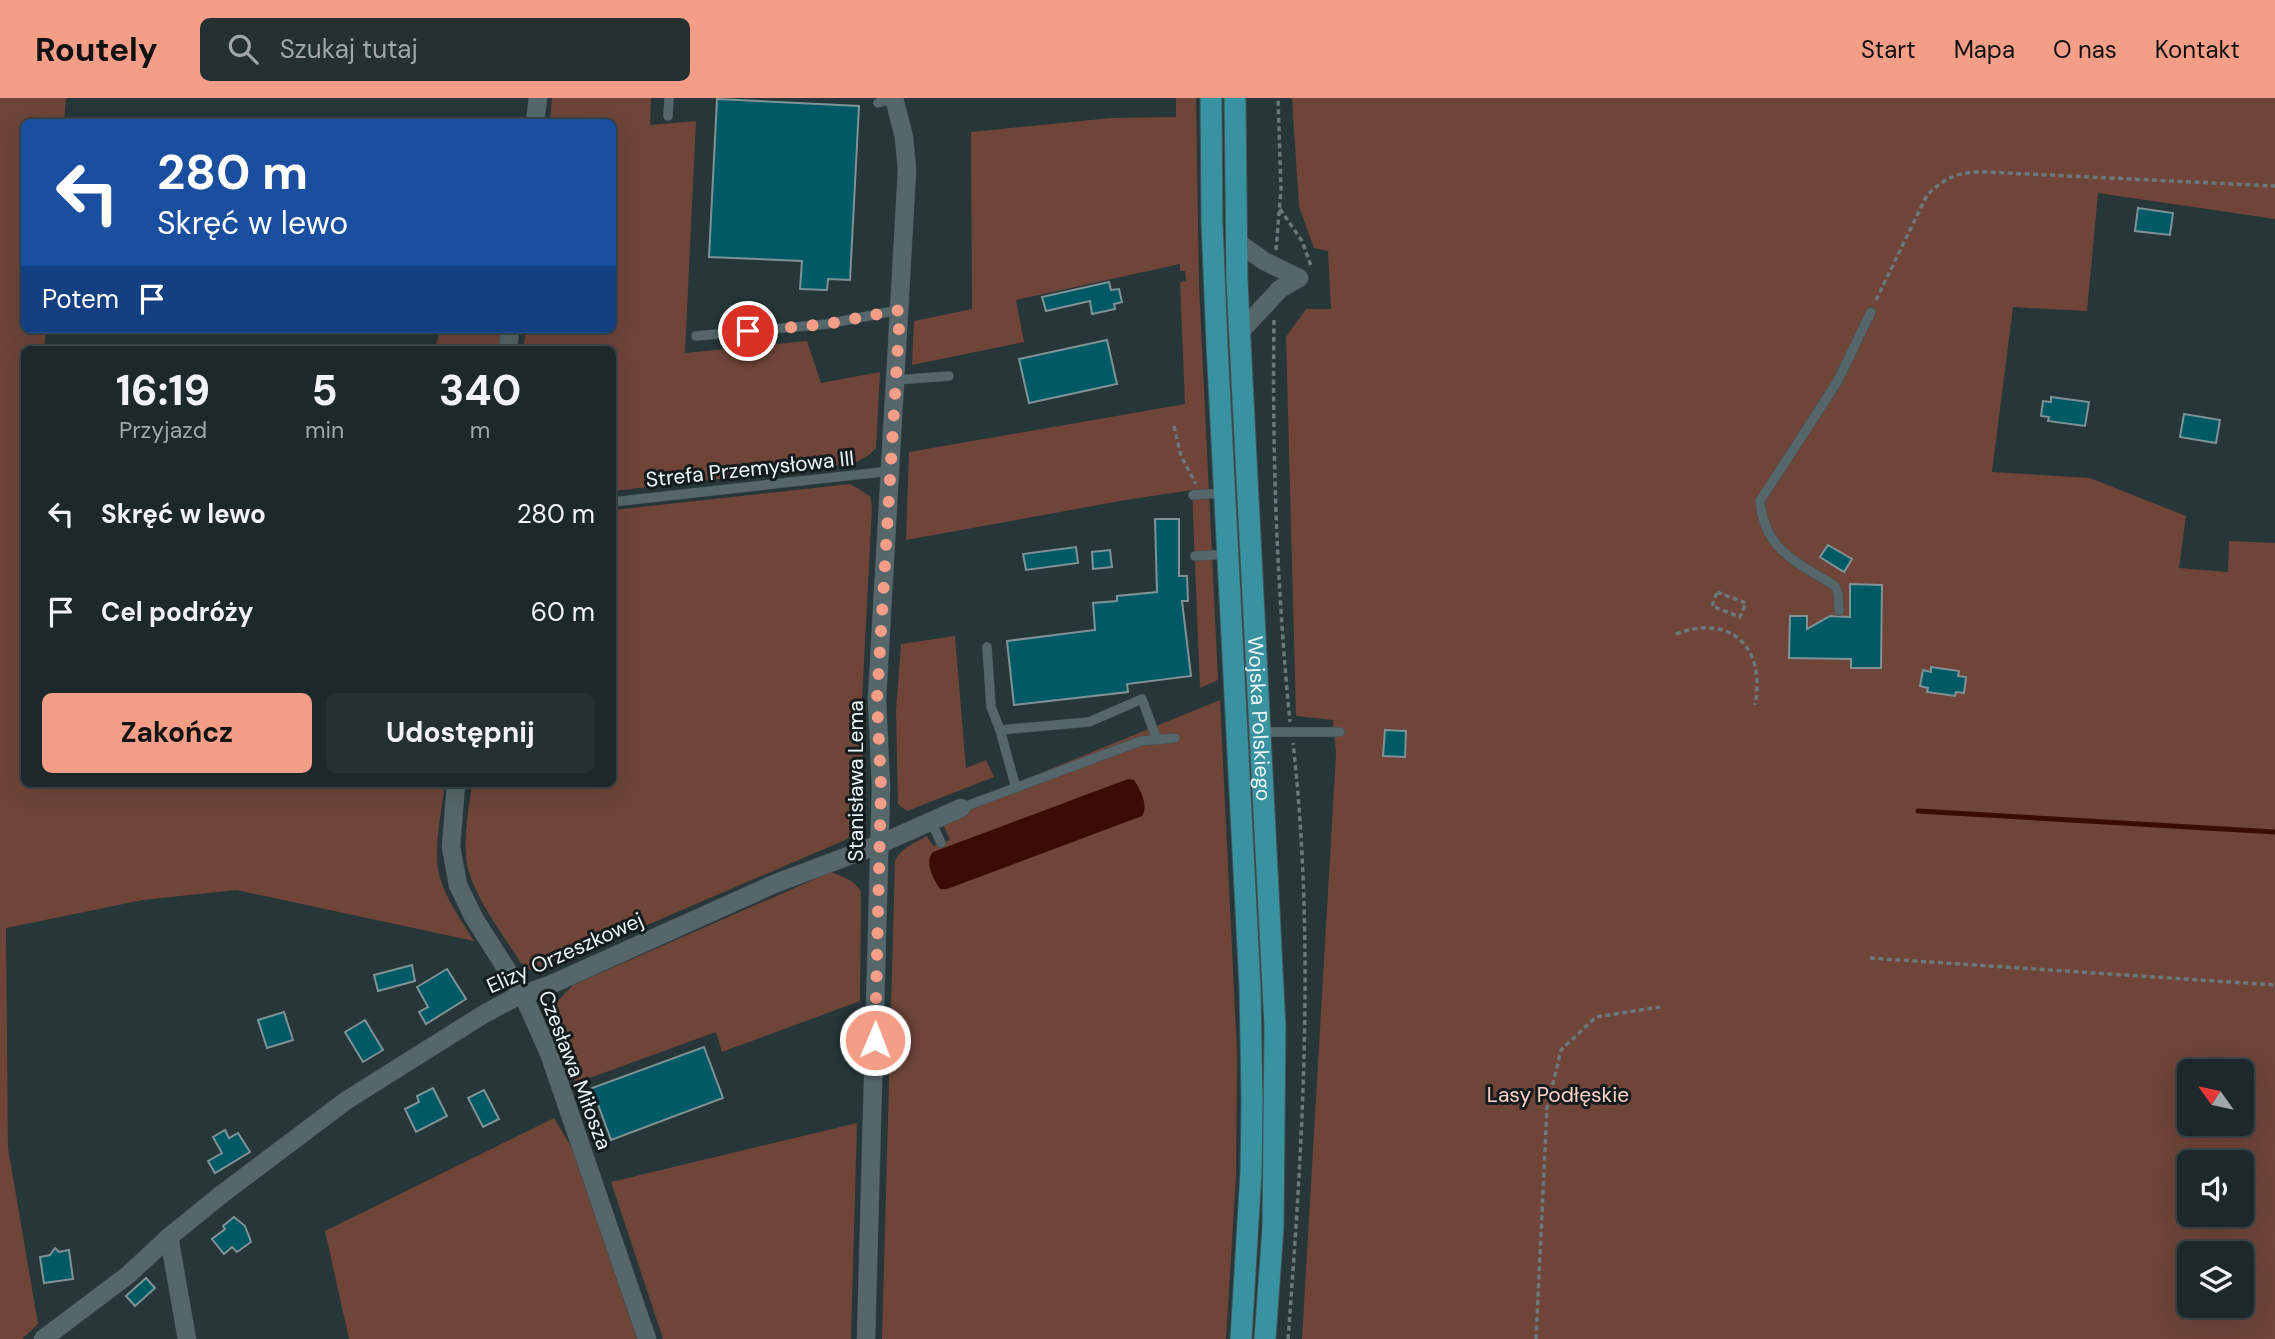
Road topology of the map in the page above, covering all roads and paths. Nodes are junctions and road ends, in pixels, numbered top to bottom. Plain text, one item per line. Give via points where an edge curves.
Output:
1 (538, 98) edge
2 (669, 98) edge
3 (1211, 98) edge
4 (1235, 98) edge
5 (1278, 98) edge
6 (889, 100) edge
7 (668, 116) dead end
8 (535, 119) edge
9 (2275, 186) edge
10 (1279, 207) junction
11 (1236, 241) junction
12 (1276, 261) dead end
13 (1311, 266) dead end
14 (900, 310) junction
15 (1871, 312) joint
16 (1274, 314) dead end
17 (1240, 332) junction
18 (696, 336) dead end
19 (949, 376) dead end
20 (896, 380) junction
21 (1174, 426) dead end
22 (891, 471) junction
23 (1224, 493) junction
24 (1198, 495) joint
25 (616, 502) edge
26 (1228, 554) junction
27 (1195, 556) dead end
28 (1717, 592) joint
29 (1839, 611) dead end
30 (1676, 634) dead end
31 (987, 648) dead end
32 (1755, 705) dead end
33 (1000, 730) junction
34 (1292, 731) junction
35 (1261, 732) junction
36 (1340, 732) dead end
37 (1175, 738) dead end
38 (1157, 740) junction
39 (456, 787) edge
40 (1016, 788) junction
41 (961, 808) joint
42 (931, 821) junction
43 (942, 843) dead end
44 (880, 844) junction
45 (1870, 958) dead end
46 (2275, 985) edge
47 (523, 995) junction
48 (1660, 1007) dead end
49 (169, 1237) junction
50 (43, 1339) edge
51 (187, 1339) edge
52 (647, 1339) edge
53 (866, 1339) edge
54 (1241, 1339) edge
55 (1265, 1339) edge
56 (1288, 1339) edge
57 (1536, 1339) edge

1 - 8 street
2 - 7 lane
3 - 23 main road, Wojska Polskiego
4 - 11 main road, Wojska Polskiego
5 - 10 path
6 - 14 street, Stanisława Lema via 904,137 907,170
9 - 15 path via 1960,172 1927,194
10 - 12 path
10 - 13 path
11 - 17 main road, Wojska Polskiego
11 - 17 street via 1299,278 1280,289
14 - 18 lane via 827,324
14 - 20 street, Stanisława Lema
15 - 29 lane via 1837,382 1760,501 1761,517 1777,545 1795,564 1835,586
16 - 34 path via 1280,573
17 - 35 main road, Wojska Polskiego
19 - 20 lane
20 - 22 street, Stanisława Lema
21 - 24 path
22 - 25 lane, Strefa Przemysłowa III
22 - 44 street, Stanisława Lema via 877,699
23 - 24 lane
23 - 26 main road, Wojska Polskiego
26 - 27 lane
26 - 54 main road, Wojska Polskiego via 1252,1089
28 - 28 path via 1746,603 1740,617 1712,606
30 - 32 path via 1712,627 1744,643 1757,670
31 - 33 lane via 991,708
33 - 38 lane via 1089,722 1142,699
33 - 40 lane
34 - 35 lane
34 - 36 lane
34 - 56 path via 1307,958
35 - 55 main road, Wojska Polskiego via 1275,1027 1273,1227
37 - 38 lane, Elizy Orzeszkowej
38 - 40 lane, Elizy Orzeszkowej via 1141,741
39 - 47 street, Czesława Miłosza via 451,848 458,885
40 - 41 lane, Elizy Orzeszkowej
41 - 42 street, Elizy Orzeszkowej
42 - 43 lane
42 - 44 street, Elizy Orzeszkowej
44 - 47 street, Elizy Orzeszkowej via 774,884
44 - 53 street, Stanisława Lema
45 - 46 path
47 - 49 street, Elizy Orzeszkowej via 484,1014 347,1100
47 - 52 street, Czesława Miłosza via 557,1073
48 - 57 path via 1596,1017 1561,1050 1547,1108
49 - 50 street, Elizy Orzeszkowej via 128,1275
49 - 51 street

